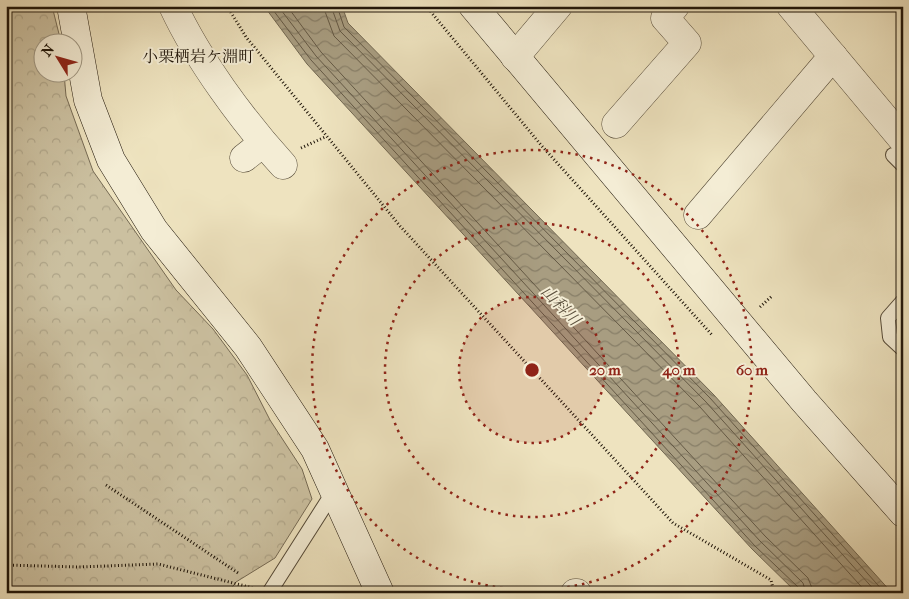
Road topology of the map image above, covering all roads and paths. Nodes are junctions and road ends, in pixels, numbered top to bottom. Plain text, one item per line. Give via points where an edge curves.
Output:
1 (71, 6) edge
2 (173, 6) edge
3 (227, 6) edge
4 (426, 6) edge
5 (473, 6) edge
6 (558, 6) edge
7 (675, 6) edge
8 (791, 6) edge
9 (833, 56) junction
10 (515, 57) junction
11 (616, 124) dead end
12 (326, 137) junction
13 (900, 153) edge
14 (290, 157) joint
15 (698, 215) dead end
16 (903, 301) edge
17 (716, 340) dead end
18 (903, 349) edge
19 (106, 485) dead end
20 (334, 491) junction
21 (903, 513) edge
22 (6, 566) edge
23 (238, 572) dead end
24 (268, 592) edge
25 (380, 593) edge
26 (774, 593) edge

1 - 20 street via 88,100 111,160 154,230 248,347 315,449
2 - 14 street via 183,28 250,129 253,150
3 - 12 path via 246,37
4 - 17 path via 542,145
5 - 10 street
6 - 10 street
7 - 11 street via 665,18 687,43
8 - 9 street
9 - 13 street
9 - 15 street
10 - 21 street
12 - 14 path
12 - 26 path via 400,226 672,522 771,580
16 - 18 lane via 888,318 890,337
19 - 23 path
20 - 24 lane
20 - 25 street
22 - 24 path via 158,564

